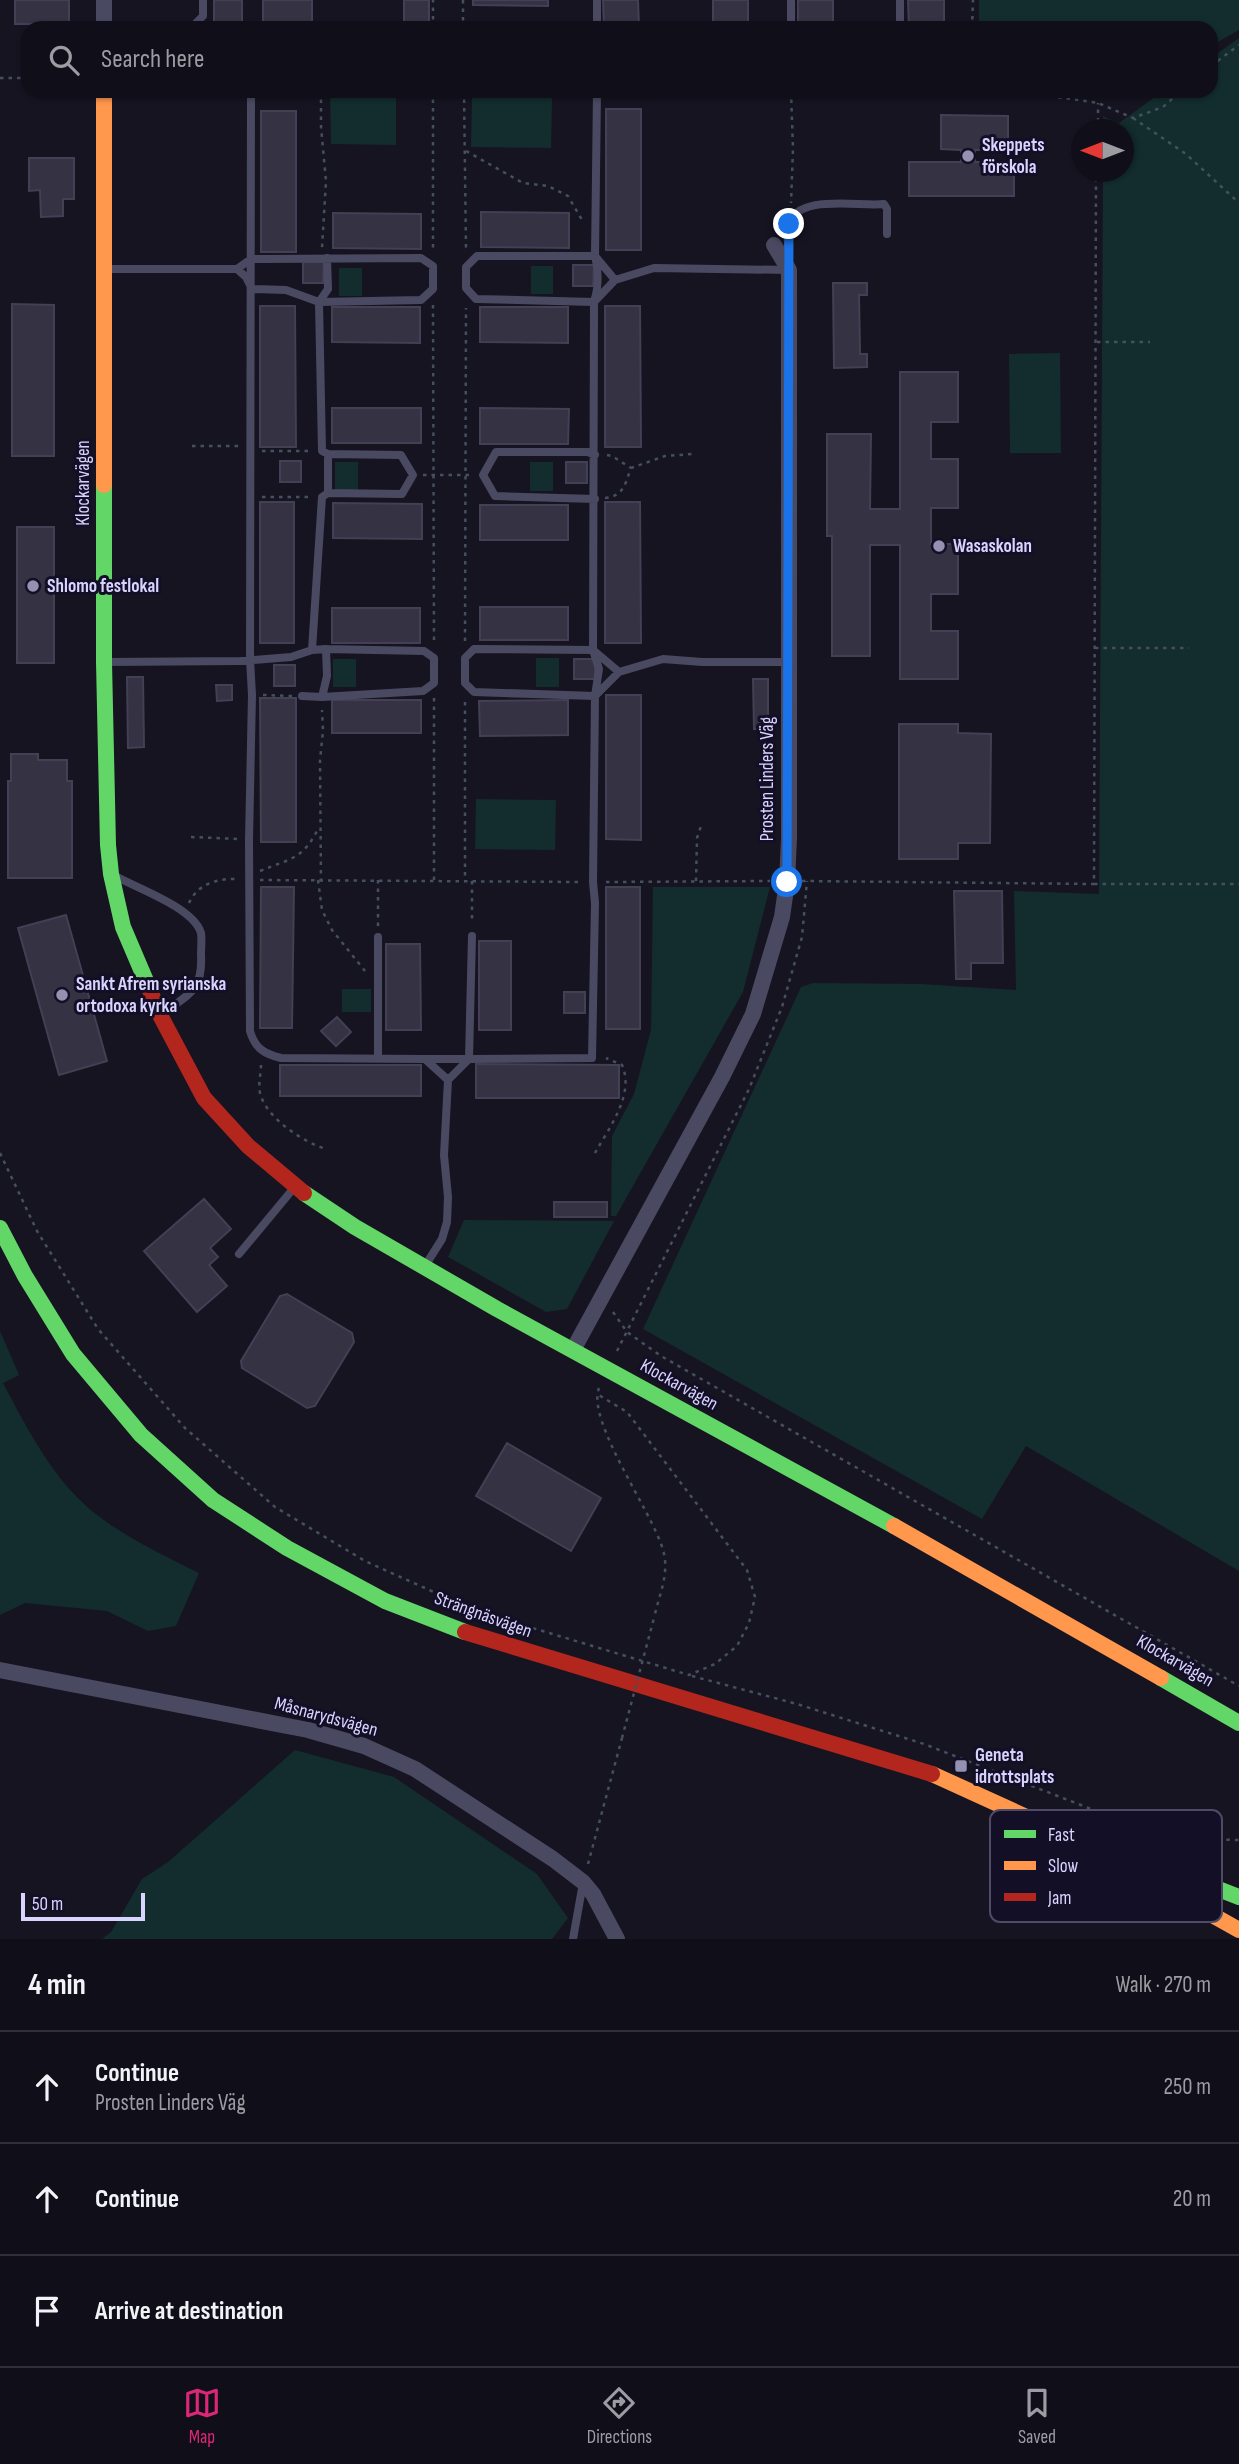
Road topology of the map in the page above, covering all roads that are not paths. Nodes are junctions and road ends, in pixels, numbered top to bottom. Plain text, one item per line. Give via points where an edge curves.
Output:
1 (104, 0) edge
2 (203, 0) edge
3 (597, 0) edge
4 (791, 0) edge
5 (900, 0) edge
6 (104, 21) edge
7 (198, 21) edge
8 (597, 21) edge
9 (791, 21) edge
10 (900, 21) edge
11 (104, 98) edge
12 (251, 98) edge
13 (597, 98) edge
14 (887, 234) dead end
15 (774, 245) dead end
16 (594, 257) junction
17 (324, 258) junction
18 (251, 259) junction
19 (104, 269) junction
20 (237, 269) junction
21 (789, 270) junction
22 (615, 280) junction
23 (252, 289) junction
24 (319, 302) junction
25 (594, 302) junction
26 (328, 454) junction
27 (595, 455) junction
28 (325, 495) junction
29 (595, 499) junction
30 (326, 649) junction
31 (312, 650) junction
32 (593, 650) junction
33 (250, 659) junction
34 (104, 662) junction
35 (787, 662) junction
36 (619, 672) junction
37 (302, 696) road end
38 (594, 696) junction
39 (322, 697) junction
40 (111, 874) junction
41 (472, 936) road end
42 (378, 937) road end
43 (160, 1016) junction
44 (378, 1057) junction
45 (425, 1059) junction
46 (469, 1059) junction
47 (448, 1080) junction
48 (295, 1187) junction
49 (0, 1228) edge
50 (239, 1254) dead end
51 (425, 1266) junction
52 (573, 1350) junction
53 (0, 1670) edge
54 (1239, 1723) edge
55 (1011, 1810) edge
56 (583, 1882) junction
57 (1222, 1890) edge
58 (1239, 1897) edge
59 (1222, 1920) edge
60 (1239, 1930) edge
61 (573, 1939) edge
62 (617, 1939) edge

1 - 6 street
2 - 7 lane via 203,16
3 - 8 lane
4 - 9 lane
5 - 10 lane
11 - 19 street, Klockarvägen
12 - 18 lane
13 - 16 lane
14 - 21 lane via 884,204 801,208 789,224
15 - 21 street
16 - 22 lane
16 - 25 lane via 599,287
16 - 25 lane via 477,257 466,267 466,288 476,299
17 - 18 lane
17 - 24 lane via 328,289
17 - 24 lane via 421,258 433,265 433,289 421,300
18 - 20 lane
18 - 23 lane
19 - 20 lane
19 - 34 street, Klockarvägen
20 - 23 lane
21 - 22 lane via 654,268
21 - 35 street, Prosten Linders Väg
22 - 25 lane
23 - 24 lane via 286,290
23 - 33 lane
24 - 26 lane via 322,451
25 - 27 lane
26 - 28 lane
26 - 28 lane via 401,454 413,475 401,494
27 - 29 lane
27 - 29 lane via 496,452 483,475 495,496
28 - 31 lane
29 - 32 lane
30 - 31 lane
30 - 39 lane
30 - 39 lane via 424,651 433,658 433,683 423,691
31 - 33 lane via 291,657
32 - 36 lane
32 - 38 lane via 599,669
32 - 38 lane via 474,649 465,658 465,683 474,692
33 - 34 lane
33 - 44 lane via 250,1031 261,1051 281,1058
34 - 40 street, Klockarvägen
35 - 36 lane via 663,659
35 - 52 street, Prosten Linders Väg via 787,882 782,917 753,1014
36 - 38 lane
37 - 39 lane
38 - 46 lane via 592,1058
40 - 43 street, Klockarvägen via 123,927
40 - 43 lane via 189,915 201,932 202,978 192,992
41 - 46 lane
42 - 44 lane
43 - 48 street, Klockarvägen via 204,1098 248,1146
44 - 45 lane
45 - 46 lane
45 - 47 lane
46 - 47 lane
47 - 51 lane via 447,1222
48 - 50 lane
48 - 51 street, Klockarvägen
49 - 55 street, Strängnäsvägen via 73,1354 141,1435 214,1500 287,1548 385,1601 484,1640 931,1774
51 - 52 street, Klockarvägen
52 - 54 street, Klockarvägen
53 - 56 street, Måsnarydsvägen via 364,1745 415,1769
56 - 61 lane
56 - 62 street, Måsnarydsvägen
57 - 58 street, Strängnäsvägen
59 - 60 street, Strängnäsvägen

